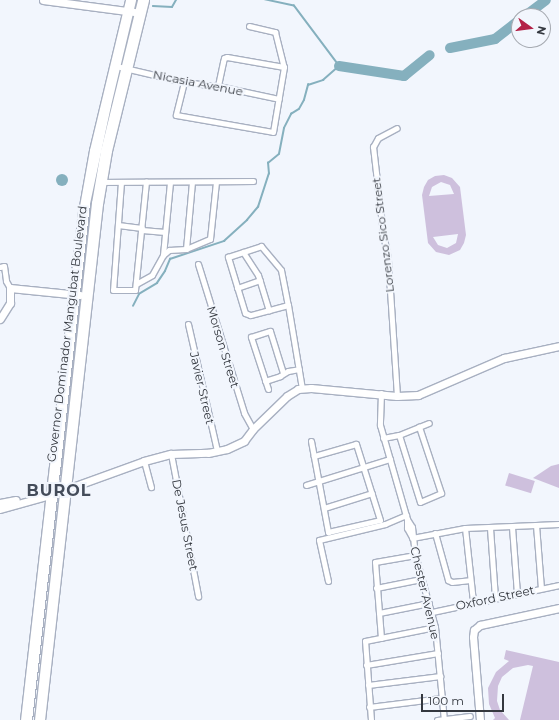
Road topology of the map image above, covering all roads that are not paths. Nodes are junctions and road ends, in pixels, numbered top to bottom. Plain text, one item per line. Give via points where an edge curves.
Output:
1 (43, 0) edge
2 (128, 0) edge
3 (132, 0) edge
4 (141, 0) edge
5 (146, 0) edge
6 (127, 10) junction
7 (140, 13) junction
8 (249, 26) dead end
9 (116, 66) junction
10 (284, 67) junction
11 (127, 68) junction
12 (184, 82) junction
13 (218, 86) junction
14 (279, 99) junction
15 (397, 128) dead end
16 (100, 151) junction
17 (253, 181) dead end
18 (100, 182) junction
19 (121, 182) junction
20 (146, 182) junction
21 (170, 182) junction
22 (192, 182) junction
23 (216, 182) junction
24 (86, 194) junction
25 (96, 195) junction
26 (118, 226) junction
27 (142, 229) junction
28 (165, 232) junction
29 (186, 249) junction
30 (243, 252) junction
31 (163, 255) junction
32 (198, 264) dead end
33 (0, 267) edge
34 (260, 280) junction
35 (136, 284) junction
36 (236, 288) junction
37 (10, 290) junction
38 (73, 295) junction
39 (84, 296) junction
40 (288, 305) junction
41 (269, 310) junction
42 (0, 319) edge
43 (188, 324) dead end
44 (559, 346) edge
45 (299, 369) junction
46 (283, 373) junction
47 (266, 381) junction
48 (268, 389) dead end
49 (302, 389) junction
50 (381, 393) junction
51 (397, 396) junction
52 (429, 424) dead end
53 (419, 427) junction
54 (253, 429) junction
55 (399, 435) junction
56 (383, 438) junction
57 (311, 442) dead end
58 (217, 452) junction
59 (172, 454) junction
60 (314, 456) junction
61 (390, 459) junction
62 (144, 461) junction
63 (364, 467) junction
64 (318, 482) junction
65 (306, 485) dead end
66 (151, 487) dead end
67 (65, 489) junction
68 (51, 493) junction
69 (372, 493) junction
70 (0, 504) edge
71 (324, 508) junction
72 (0, 509) edge
73 (406, 517) junction
74 (559, 524) edge
75 (536, 525) junction
76 (512, 527) junction
77 (465, 528) junction
78 (490, 528) junction
79 (435, 533) junction
80 (412, 538) junction
81 (415, 555) junction
82 (421, 579) junction
83 (470, 580) junction
84 (328, 581) dead end
85 (559, 585) edge
86 (376, 588) junction
87 (541, 588) junction
88 (517, 593) junction
89 (198, 596) dead end
90 (495, 598) junction
91 (473, 602) junction
92 (429, 603) junction
93 (40, 608) junction
94 (559, 608) edge
95 (50, 609) junction
96 (432, 612) junction
97 (379, 613) junction
98 (435, 626) junction
99 (381, 638) junction
100 (438, 653) junction
101 (366, 665) junction
102 (440, 676) junction
103 (368, 685) junction
104 (442, 698) junction
105 (369, 707) junction
106 (470, 716) dead end
107 (22, 720) edge
108 (28, 720) edge
109 (38, 720) edge
110 (42, 720) edge
111 (371, 720) edge
112 (437, 720) edge
113 (444, 720) edge
114 (480, 720) edge

1 - 6 main road
2 - 6 street, Governor Dominador Mangubat Boulevard
3 - 6 main road, Governor Dominador Mangubat Boulevard
4 - 7 main road, Governor Dominador Mangubat Boulevard
5 - 7 street, Governor Dominador Mangubat Boulevard
6 - 7 main road
6 - 9 main road, Governor Dominador Mangubat Boulevard
6 - 24 street, Governor Dominador Mangubat Boulevard via 92,150
7 - 11 main road, Governor Dominador Mangubat Boulevard
8 - 10 street via 275,32
9 - 11 street, Nicasia Avenue
9 - 16 main road, Governor Dominador Mangubat Boulevard
10 - 13 street via 227,57 224,58
10 - 14 street
11 - 12 street, Nicasia Avenue
11 - 16 main road, Governor Dominador Mangubat Boulevard
11 - 18 street, Governor Dominador Mangubat Boulevard
12 - 13 street, Nicasia Avenue
12 - 14 street via 176,115 216,123 273,132
13 - 14 street, Nicasia Avenue
15 - 51 street, Lorenzo Sico Street via 378,138 373,147 388,260
16 - 18 main road, Governor Dominador Mangubat Boulevard
16 - 24 main road, Governor Dominador Mangubat Boulevard
17 - 23 street
18 - 19 street
18 - 25 main road, Governor Dominador Mangubat Boulevard
18 - 67 street, Governor Dominador Mangubat Boulevard
19 - 20 street
19 - 26 street
20 - 21 street
20 - 27 street
21 - 22 street
21 - 28 street
22 - 23 street
22 - 29 street
23 - 29 street via 210,239
24 - 25 street
24 - 38 main road, Governor Dominador Mangubat Boulevard
25 - 39 main road, Governor Dominador Mangubat Boulevard
26 - 27 street
26 - 35 street via 113,290 135,290
27 - 28 street
27 - 35 street
28 - 31 street
29 - 31 street via 168,250
30 - 34 street
30 - 36 street via 228,257
30 - 40 street via 262,246 281,270
31 - 35 street via 152,275
32 - 54 street, Morson Street via 244,413
33 - 37 street via 4,266
34 - 36 street
34 - 41 street
36 - 41 street via 245,313 250,315
37 - 38 main road
37 - 42 main road via 10,303
38 - 39 main road
38 - 68 main road, Governor Dominador Mangubat Boulevard
39 - 67 main road, Governor Dominador Mangubat Boulevard
40 - 41 street
40 - 45 street
43 - 58 street, Javier Street
44 - 51 main road via 504,358 418,396
45 - 46 street
45 - 49 street
46 - 47 street
46 - 47 street via 270,331 251,336
47 - 48 street
49 - 50 main road
49 - 54 main road via 287,396
50 - 51 main road
50 - 56 street, Chester Avenue via 379,417
52 - 53 street
53 - 55 street
53 - 55 street via 441,493 420,502
54 - 58 main road via 244,441
55 - 56 street
56 - 61 street, Chester Avenue
57 - 60 street
58 - 59 main road
59 - 62 main road
59 - 89 street, De Jesus Street
60 - 63 street via 356,444
60 - 64 street
61 - 63 street
61 - 73 street, Chester Avenue
62 - 66 street
62 - 67 main road
63 - 64 street
63 - 69 street
64 - 65 street
64 - 71 street
67 - 68 main road
67 - 95 main road, Governor Dominador Mangubat Boulevard
67 - 110 street, Governor Dominador Mangubat Boulevard
68 - 70 main road
68 - 72 main road
68 - 93 main road, Governor Dominador Mangubat Boulevard
68 - 107 street, Governor Dominador Mangubat Boulevard
69 - 71 street
69 - 71 street via 380,520 328,532
73 - 80 street, Chester Avenue via 412,527
73 - 84 street via 319,540
74 - 75 street
75 - 76 street
75 - 87 street
76 - 78 street
76 - 88 street
77 - 78 street
77 - 79 street
77 - 83 street
78 - 90 street
79 - 80 street
79 - 83 street via 448,580
80 - 81 street, Chester Avenue
81 - 82 street, Chester Avenue
81 - 86 street via 374,562
82 - 86 street
82 - 92 street, Chester Avenue
83 - 91 street
85 - 87 street, Oxford Street
86 - 97 street
87 - 88 street, Oxford Street
88 - 90 street, Oxford Street
90 - 91 street, Oxford Street
91 - 96 street, Oxford Street
92 - 96 street, Chester Avenue
92 - 97 street
93 - 95 main road
93 - 108 main road, Governor Dominador Mangubat Boulevard
94 - 114 main road via 480,625 474,630
95 - 109 main road, Governor Dominador Mangubat Boulevard
96 - 98 street, Chester Avenue
97 - 99 street
98 - 99 street
98 - 100 street, Chester Avenue
99 - 101 street via 365,641
100 - 101 street
100 - 102 street, Chester Avenue
101 - 103 street
102 - 103 street
102 - 104 street, Chester Avenue
103 - 105 street
104 - 105 street
104 - 113 street, Chester Avenue
105 - 111 street
106 - 113 street
112 - 113 street

